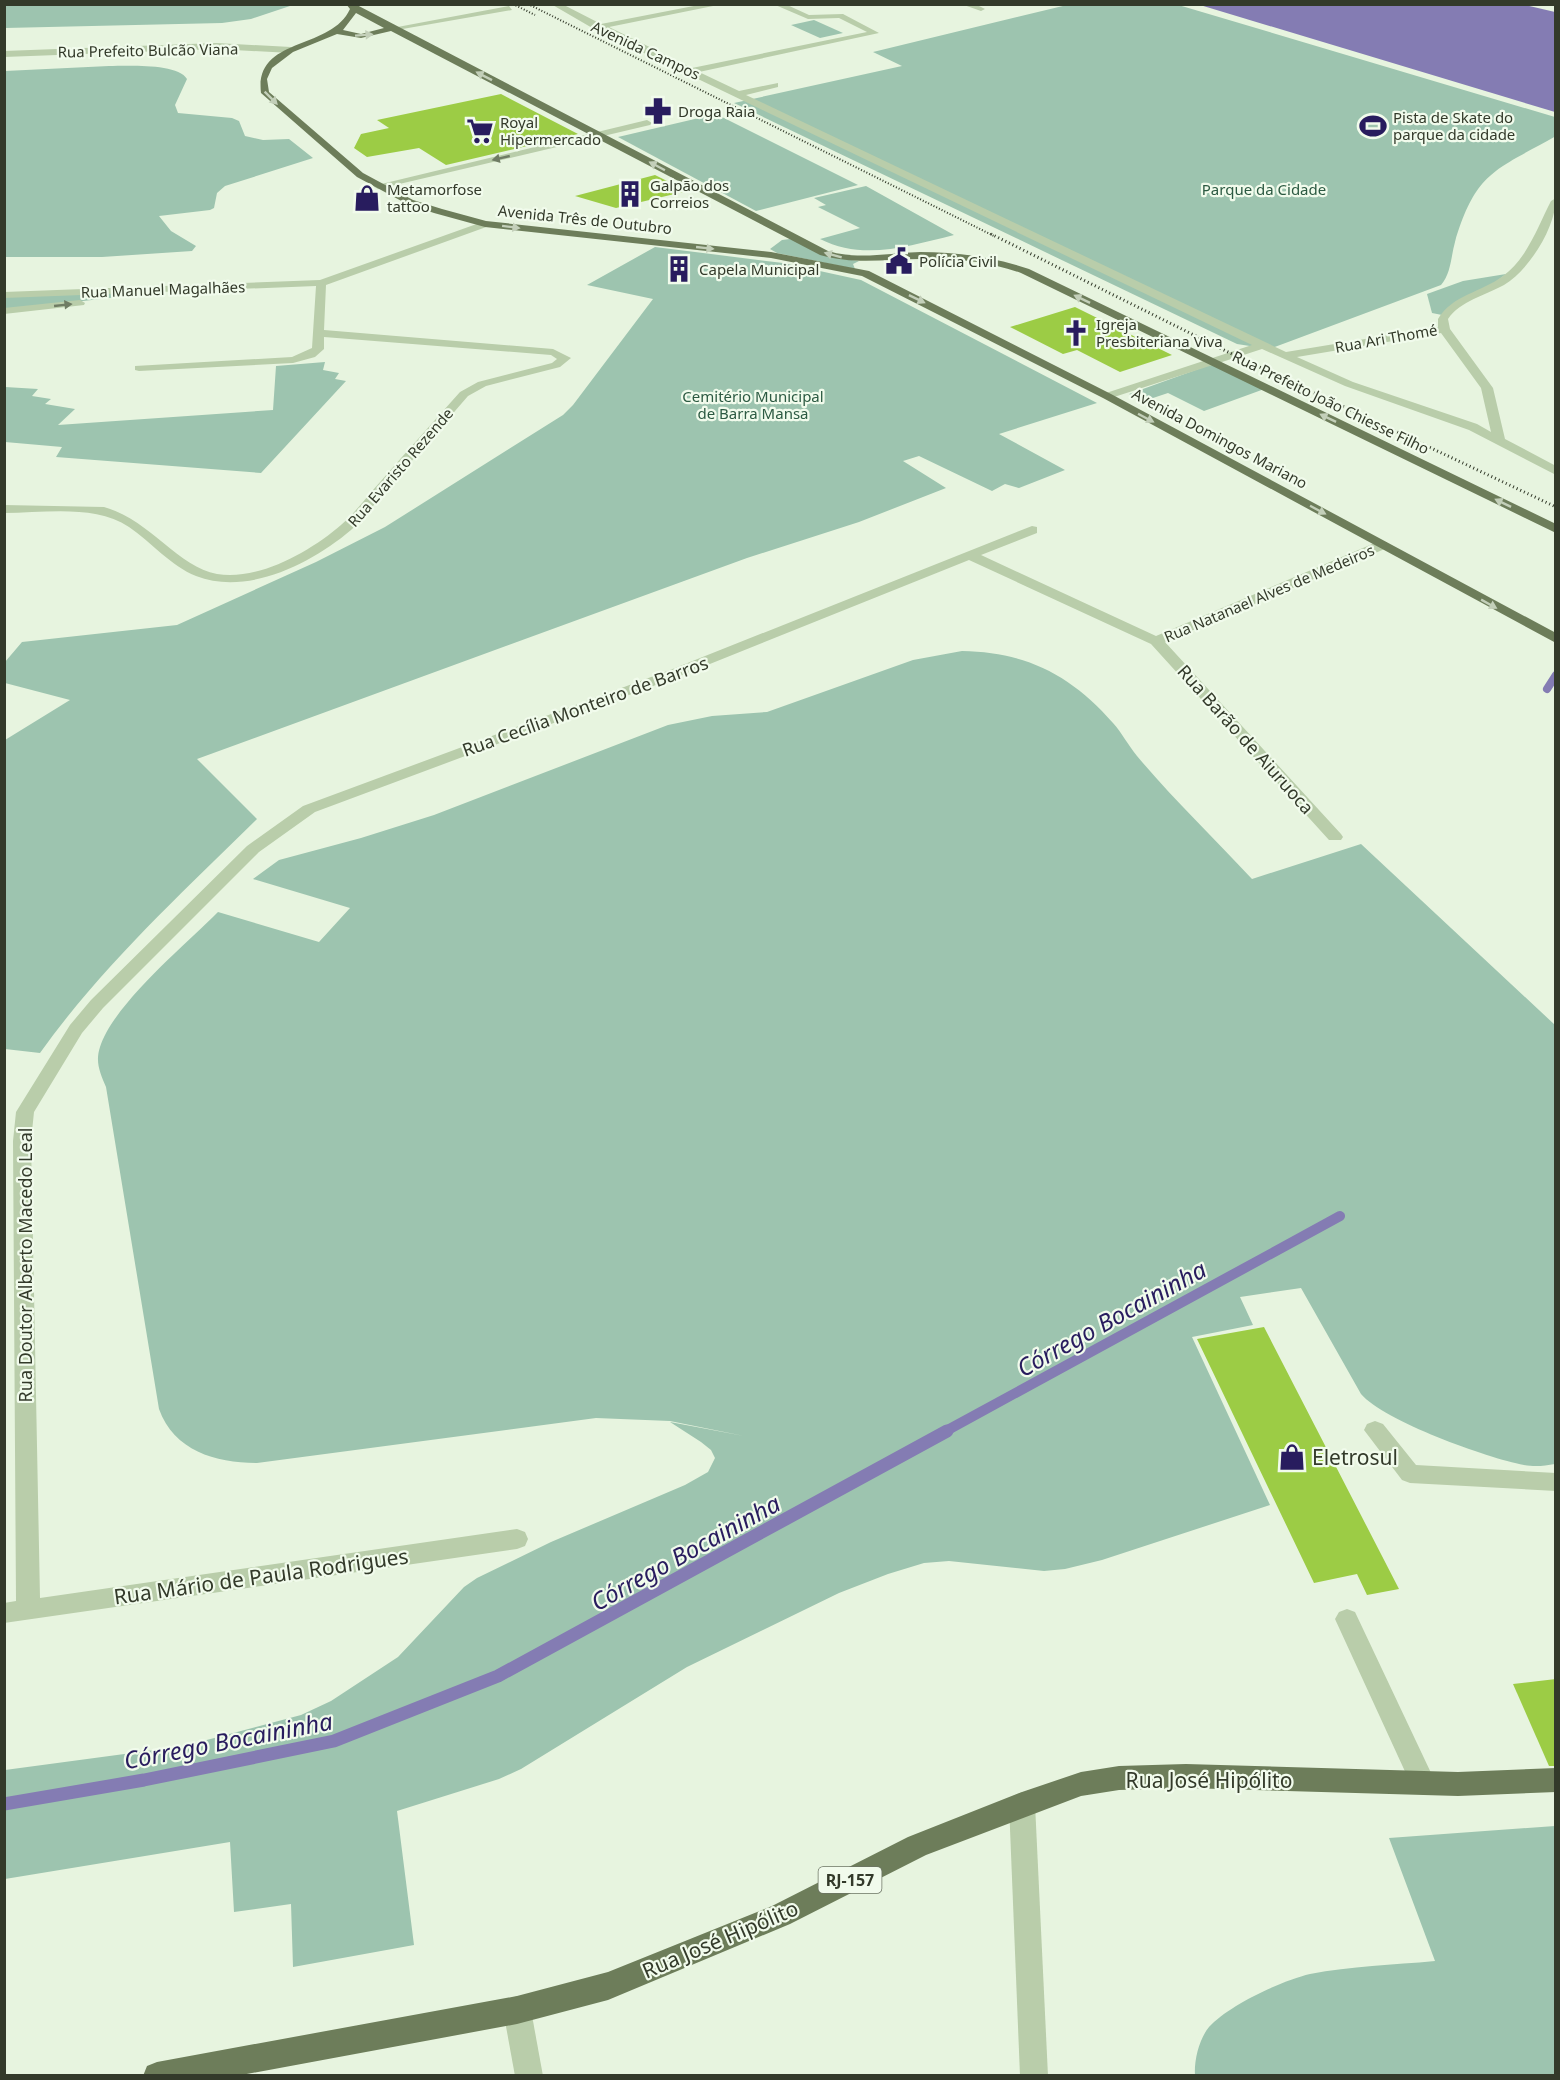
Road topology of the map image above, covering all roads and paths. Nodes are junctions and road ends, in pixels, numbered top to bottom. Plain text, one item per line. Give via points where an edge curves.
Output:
1 (555, 4) edge
2 (719, 4) edge
3 (777, 4) edge
4 (965, 4) edge
5 (352, 7) edge
6 (510, 8) dead end
7 (981, 9) dead end
8 (378, 21) junction
9 (347, 23) junction
10 (597, 27) junction
11 (391, 28) junction
12 (337, 31) junction
13 (291, 50) junction
14 (5, 54) edge
15 (691, 71) junction
16 (775, 85) dead end
17 (738, 94) junction
18 (648, 123) dead end
19 (599, 135) junction
20 (378, 186) junction
21 (1556, 201) edge
22 (485, 224) junction
23 (776, 235) junction
24 (729, 250) junction
25 (870, 259) junction
26 (865, 273) junction
27 (321, 283) junction
28 (236, 287) junction
29 (4, 295) edge
30 (4, 311) edge
31 (1444, 329) junction
32 (319, 333) junction
33 (1260, 345) junction
34 (1285, 356) junction
35 (1210, 362) junction
36 (139, 368) dead end
37 (1107, 396) junction
38 (1499, 439) junction
39 (1556, 471) edge
40 (4, 509) edge
41 (1556, 529) edge
42 (1032, 530) dead end
43 (1382, 545) junction
44 (972, 556) junction
45 (1556, 639) edge
46 (1156, 641) junction
47 (1335, 837) dead end
48 (215, 884) joint
49 (1375, 1430) dead end
50 (1556, 1482) edge
51 (517, 1539) dead end
52 (28, 1609) junction
53 (4, 1613) edge
54 (1347, 1619) dead end
55 (1556, 1780) edge
56 (1423, 1783) junction
57 (1022, 1804) junction
58 (517, 2010) junction
59 (157, 2076) edge
60 (529, 2076) edge
61 (1034, 2076) edge

1 - 10 street, Avenida Campos
2 - 10 street
3 - 15 street via 808,17 840,16 875,32 871,36 772,52
4 - 7 street
5 - 8 main road, Rua Prefeito João Chiesse Filho
5 - 9 main road, Avenida Três de Outubro
6 - 11 street
8 - 9 main road
8 - 11 main road, Rua Prefeito João Chiesse Filho
9 - 12 main road, Avenida Três de Outubro
10 - 15 street, Avenida Campos
12 -> 11 main road via 361,36
19 -> 11 main road, Rua Prefeito João Chiesse Filho
12 - 13 main road, Avenida Três de Outubro
13 - 14 street, Rua Prefeito Bulcão Viana via 216,46
13 -> 20 main road, Avenida Três de Outubro via 266,69 262,79 265,93
15 - 17 street, Avenida Campos
16 - 17 street
17 - 33 street, Avenida Campos
18 - 19 street
19 -> 20 street
23 -> 19 main road, Rua Prefeito João Chiesse Filho
20 - 22 main road, Avenida Três de Outubro via 410,202
21 - 31 street, Rua Ari Thomé via 1530,249 1509,276 1450,309 1443,319
22 -> 24 main road, Avenida Três de Outubro
22 - 27 street, Rua Manuel Magalhães
23 - 24 main road via 755,249
25 -> 23 main road, Rua Prefeito João Chiesse Filho via 830,255
24 - 26 main road, Avenida Três de Outubro
25 - 26 main road via 858,265
35 -> 25 main road, Rua Prefeito João Chiesse Filho via 1006,264 944,256
26 -> 37 main road, Avenida Domingos Mariano
27 - 28 street, Rua Manuel Magalhães
27 - 32 street
28 - 29 street, Rua Manuel Magalhães
30 -> 28 street
31 - 34 street, Rua Ari Thomé
31 - 38 street via 1487,388
32 - 36 street via 318,350 304,358
32 - 40 street, Rua Evaristo Rezende via 553,352 565,358 555,365 482,384 464,394 348,526 327,542 262,574 239,578 205,575 112,513
33 - 34 street
33 - 35 street
34 - 38 street
35 - 37 street
41 -> 35 main road, Rua Prefeito João Chiesse Filho
37 -> 43 main road, Avenida Domingos Mariano
38 - 39 street
42 - 44 street, Rua Cecília Monteiro de Barros
43 -> 45 main road, Avenida Domingos Mariano
43 - 46 street, Rua Natanael Alves de Medeiros
44 - 46 street
44 - 48 street, Rua Cecília Monteiro de Barros via 675,673 309,809 253,849
46 - 47 street, Rua Barão de Aiuruoca
48 - 52 street, Rua Doutor Alberto Macedo Leal via 76,1029 25,1112 22,1140
49 - 50 street via 1410,1474
51 - 52 street, Rua Mário de Paula Rodrigues
52 - 53 street, Rua Mário de Paula Rodrigues
54 - 56 street
55 - 56 main road, Rua José Hipólito / RJ-157
56 - 57 main road, Rua José Hipólito / RJ-157 via 1186,1776 1119,1778 1081,1784
57 - 58 main road, Rua José Hipólito / RJ-157 via 917,1846 781,1916 701,1950 608,1986
57 - 61 street
58 - 59 main road, Rua José Hipólito / RJ-157
58 - 60 street

